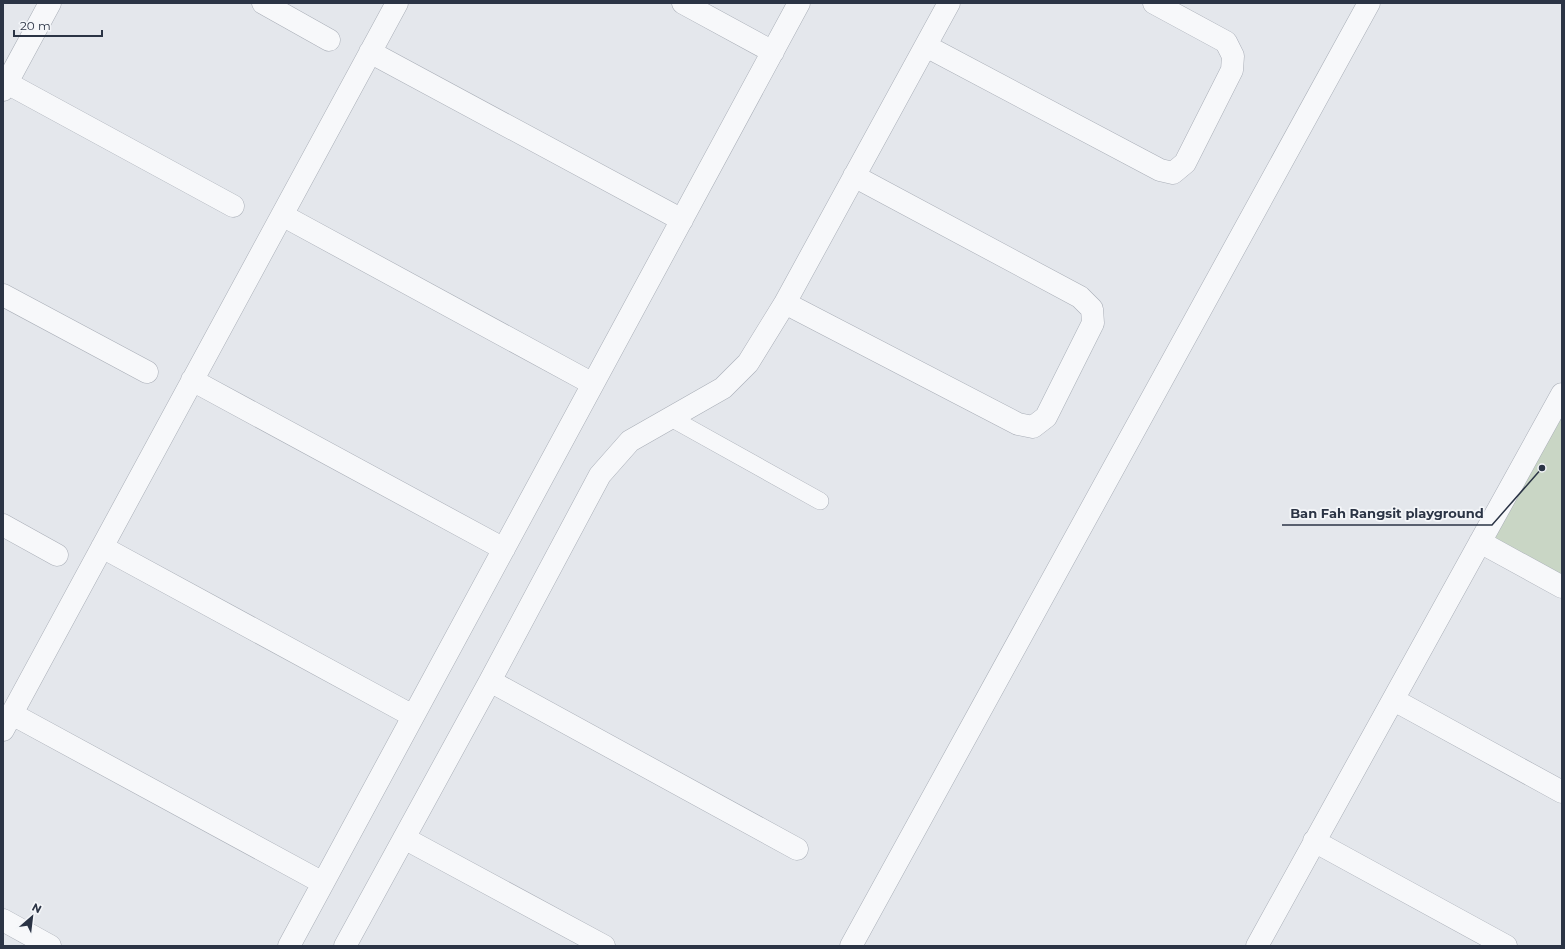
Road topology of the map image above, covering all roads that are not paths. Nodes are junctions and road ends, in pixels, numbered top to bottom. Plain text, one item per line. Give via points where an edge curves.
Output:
1 (50, 3) edge
2 (263, 3) edge
3 (397, 3) edge
4 (684, 3) edge
5 (799, 3) edge
6 (949, 3) edge
7 (1154, 3) edge
8 (1369, 3) edge
9 (329, 40) dead end
10 (926, 46) junction
11 (370, 52) junction
12 (773, 52) junction
13 (5, 87) edge
14 (854, 176) junction
15 (232, 206) dead end
16 (282, 215) junction
17 (682, 220) junction
18 (3, 296) edge
19 (785, 303) junction
20 (147, 372) dead end
21 (192, 380) junction
22 (593, 384) junction
23 (1562, 394) edge
24 (671, 418) junction
25 (820, 501) dead end
26 (3, 525) edge
27 (1480, 542) junction
28 (102, 547) junction
29 (504, 548) junction
30 (57, 555) dead end
31 (1562, 587) edge
32 (490, 681) junction
33 (1394, 700) junction
34 (413, 716) junction
35 (7, 722) edge
36 (1562, 792) edge
37 (404, 838) junction
38 (1314, 841) junction
39 (797, 849) dead end
40 (323, 883) junction
41 (3, 920) edge
42 (50, 946) edge
43 (289, 946) edge
44 (345, 946) edge
45 (604, 946) edge
46 (851, 946) edge
47 (1257, 946) edge
48 (1506, 946) edge

1 - 13 street
2 - 9 street
3 - 11 street
4 - 12 street
5 - 12 street
6 - 10 street
7 - 10 street via 1226,42 1233,56 1232,70 1185,163 1173,173 1160,170
8 - 46 street
10 - 14 street
11 - 16 street
11 - 17 street
12 - 17 street
13 - 15 street
14 - 19 street
14 - 19 street via 1080,298 1092,309 1093,323 1046,417 1034,427 1018,424
16 - 21 street
16 - 22 street
17 - 22 street
18 - 20 street
19 - 24 street via 748,363 723,388
21 - 28 street
21 - 29 street
22 - 29 street
23 - 27 street
24 - 25 lane
24 - 32 street via 630,441 600,475
26 - 30 street
27 - 31 street
27 - 33 street
28 - 34 street
28 - 35 street
29 - 34 street
32 - 37 street
32 - 39 street
33 - 36 street
33 - 38 street
34 - 40 street
35 - 40 street
37 - 44 street
37 - 45 street
38 - 47 street
38 - 48 street
40 - 43 street
41 - 42 street

